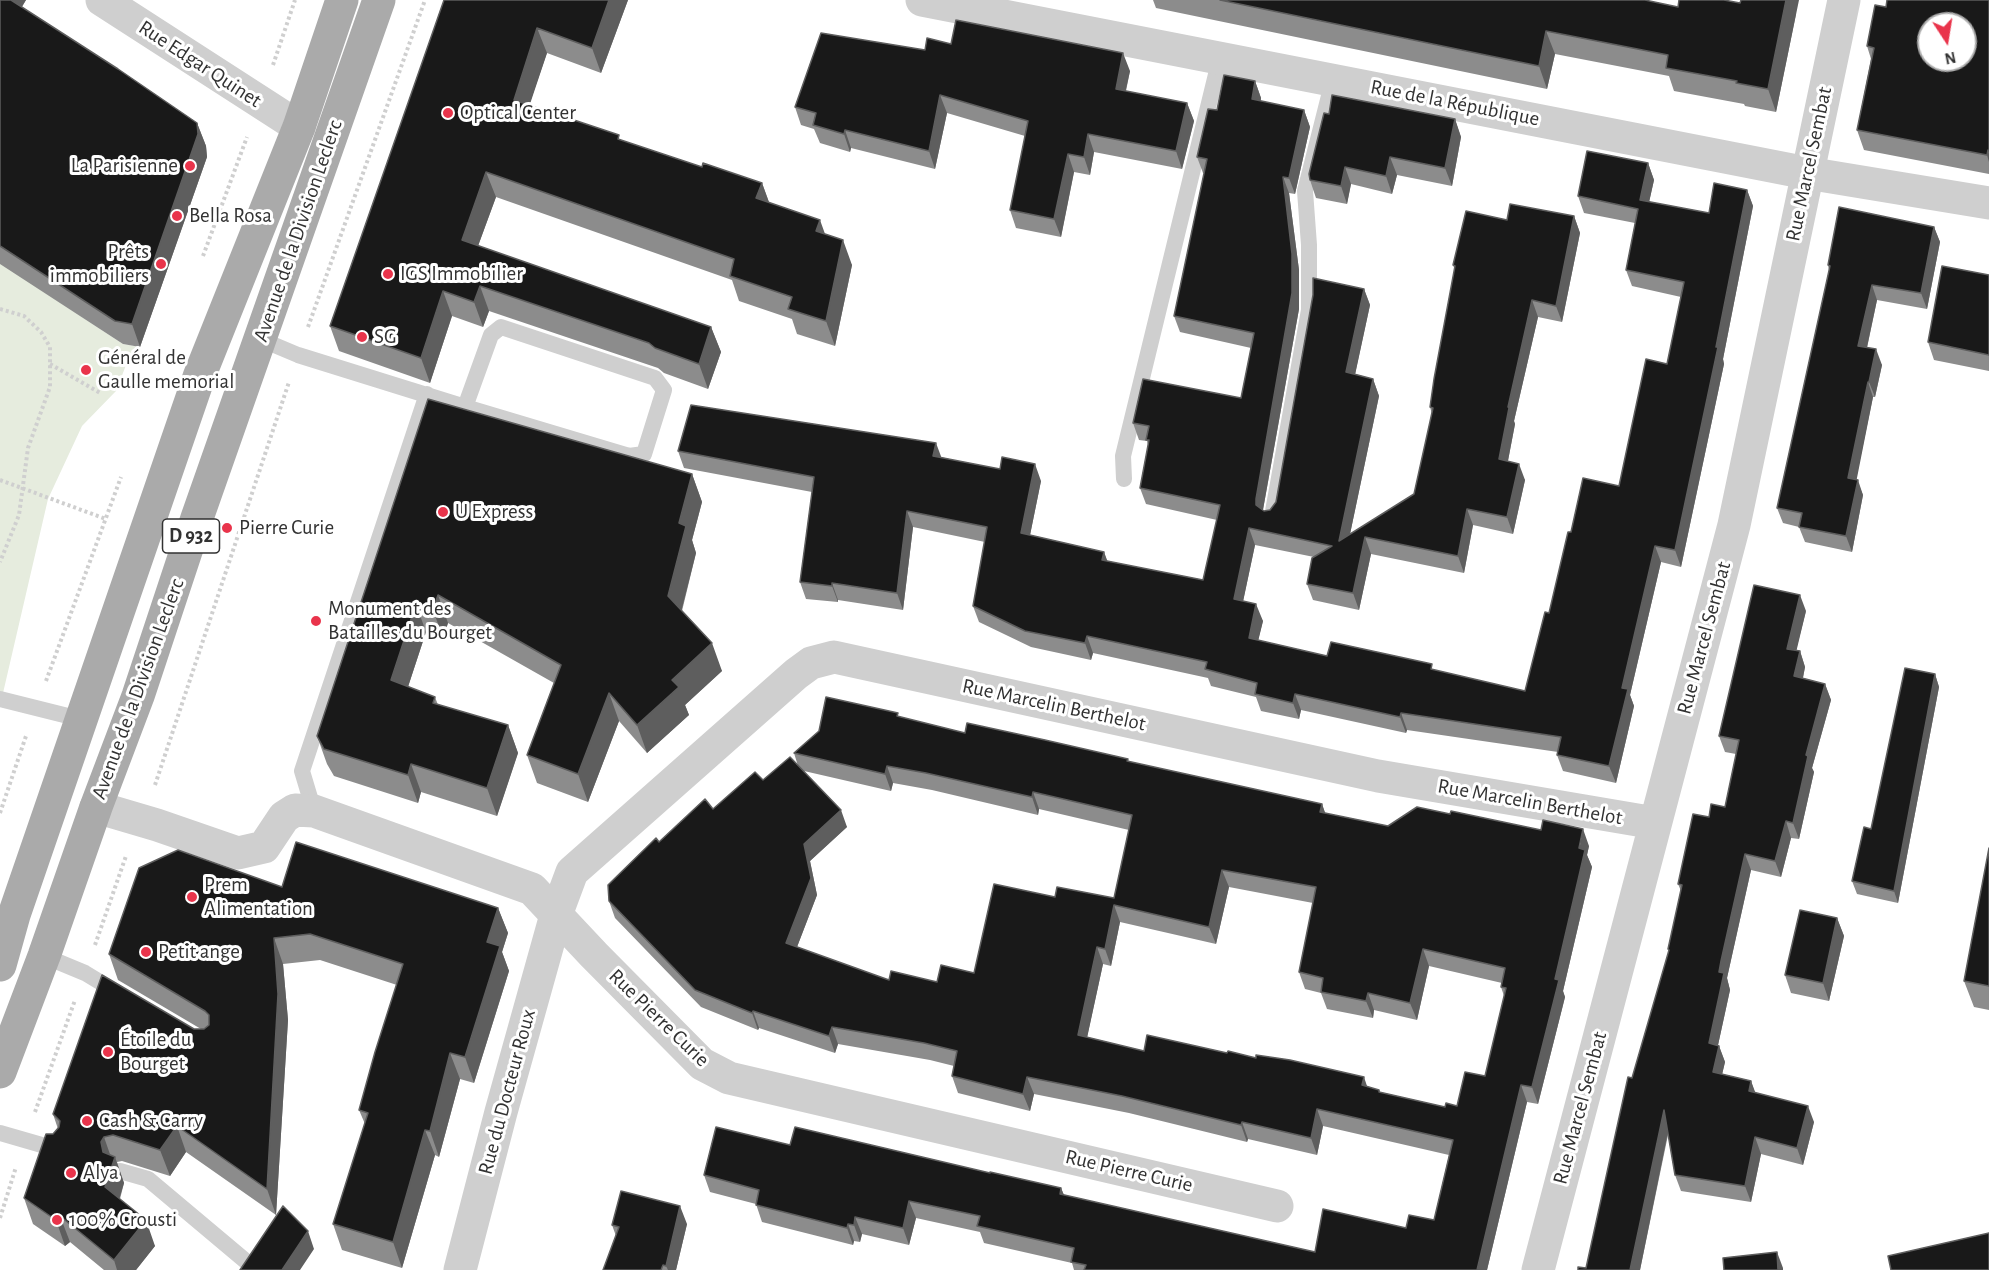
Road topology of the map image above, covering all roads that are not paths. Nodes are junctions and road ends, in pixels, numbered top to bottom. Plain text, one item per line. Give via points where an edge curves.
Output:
1 (102, 0) edge
2 (342, 0) edge
3 (379, 0) edge
4 (922, 0) edge
5 (1844, 0) edge
6 (1220, 58) junction
7 (1333, 80) junction
8 (299, 127) junction
9 (1807, 173) junction
10 (1989, 203) edge
11 (260, 339) junction
12 (427, 394) junction
13 (465, 407) junction
14 (1124, 479) dead end
15 (1272, 517) edge
16 (0, 699) edge
17 (80, 719) junction
18 (96, 807) junction
19 (314, 811) junction
20 (1655, 823) junction
21 (556, 915) junction
22 (44, 956) junction
23 (0, 965) edge
24 (136, 1004) edge
25 (0, 1072) edge
26 (0, 1132) edge
27 (59, 1150) edge
28 (120, 1171) dead end
29 (1277, 1206) dead end
30 (248, 1263) edge
31 (460, 1270) edge
32 (1538, 1270) edge

1 - 8 street, Rue Edgar Quinet
2 - 8 main road, Avenue de la Division Leclerc / D 932
3 - 11 main road, Avenue de la Division Leclerc / D 932
4 - 6 street, Rue de la République
5 - 9 street, Rue Marcel Sembat
6 - 7 street, Rue de la République
6 - 14 lane via 1123,456
7 - 9 street, Rue de la République
7 - 15 lane via 1305,191 1309,310
8 - 17 main road, Avenue de la Division Leclerc / D 932 via 199,377
9 - 10 street, Rue de la République
9 - 20 street, Rue Marcel Sembat via 1734,525
11 - 12 lane via 298,355
11 - 18 main road, Avenue de la Division Leclerc / D 932
12 - 13 lane
12 - 19 lane via 302,771
13 - 13 lane via 629,456 644,454 664,390 655,378 501,327 491,335
16 - 17 lane
17 - 23 main road, Avenue de la Division Leclerc / D 932
18 - 19 street via 238,853 264,847 285,817 295,810
18 - 22 main road, Avenue de la Division Leclerc / D 932
19 - 21 street, Rue Pierre Curie via 532,889
20 - 21 street, Rue Marcelin Berthelot via 1377,776 834,657 811,663 796,674 572,872
20 - 32 street, Rue Marcel Sembat
21 - 29 street, Rue Pierre Curie via 702,1064 729,1078
21 - 31 street, Rue du Docteur Roux
22 - 24 lane via 85,973
22 - 25 main road, Avenue de la Division Leclerc / D 932
26 - 27 lane
28 - 30 lane via 148,1179

